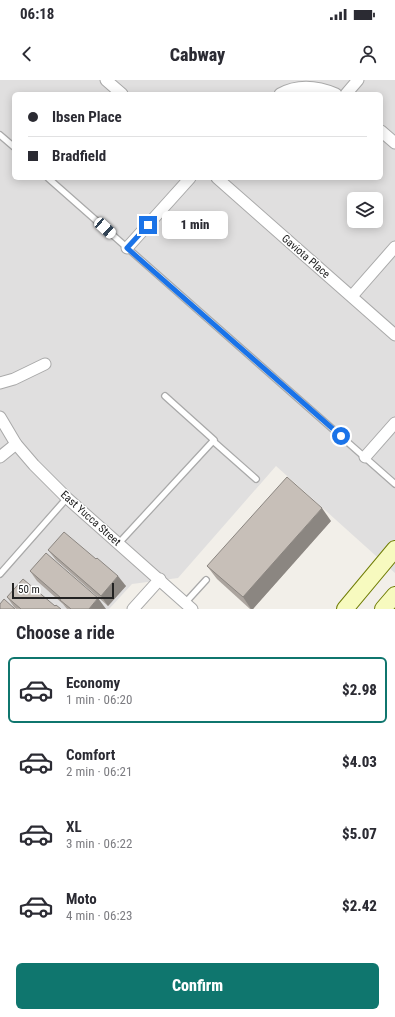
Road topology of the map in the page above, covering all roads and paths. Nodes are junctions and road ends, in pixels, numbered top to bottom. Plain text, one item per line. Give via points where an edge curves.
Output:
1 (106, 80) edge
2 (358, 80) edge
3 (120, 92) edge
4 (284, 92) edge
5 (331, 92) edge
6 (348, 92) edge
7 (383, 133) edge
8 (0, 135) edge
9 (395, 143) edge
10 (12, 145) edge
11 (50, 180) edge
12 (188, 180) edge
13 (219, 180) edge
14 (395, 247) edge
15 (127, 248) junction
16 (352, 296) junction
17 (395, 335) edge
18 (45, 364) dead end
19 (0, 383) edge
20 (164, 396) dead end
21 (0, 417) edge
22 (395, 423) edge
23 (213, 441) junction
24 (16, 444) junction
25 (0, 457) edge
26 (365, 457) junction
27 (256, 479) dead end
28 (395, 484) edge
29 (67, 498) junction
30 (119, 543) junction
31 (395, 549) edge
32 (0, 574) edge
33 (160, 579) junction
34 (206, 580) dead end
35 (395, 595) edge
36 (189, 606) edge
37 (133, 609) edge
38 (345, 609) edge
39 (383, 609) edge

1 - 3 street
2 - 6 street
4 - 5 street via 302,87
7 - 9 street
8 - 10 lane
11 - 15 lane
12 - 15 street
13 - 16 street, Gaviota Place
14 - 16 street
15 - 26 lane
16 - 17 street, Gaviota Place
18 - 19 street
20 - 23 lane
21 - 24 street, East Yucca Street
22 - 26 street
23 - 27 lane
23 - 30 lane
24 - 25 street
24 - 29 street, East Yucca Street
26 - 28 lane
29 - 30 street, East Yucca Street
29 - 32 lane
30 - 33 street, East Yucca Street
31 - 38 main road
33 - 36 street, East Yucca Street
33 - 37 street
34 - 36 lane
35 - 39 main road

